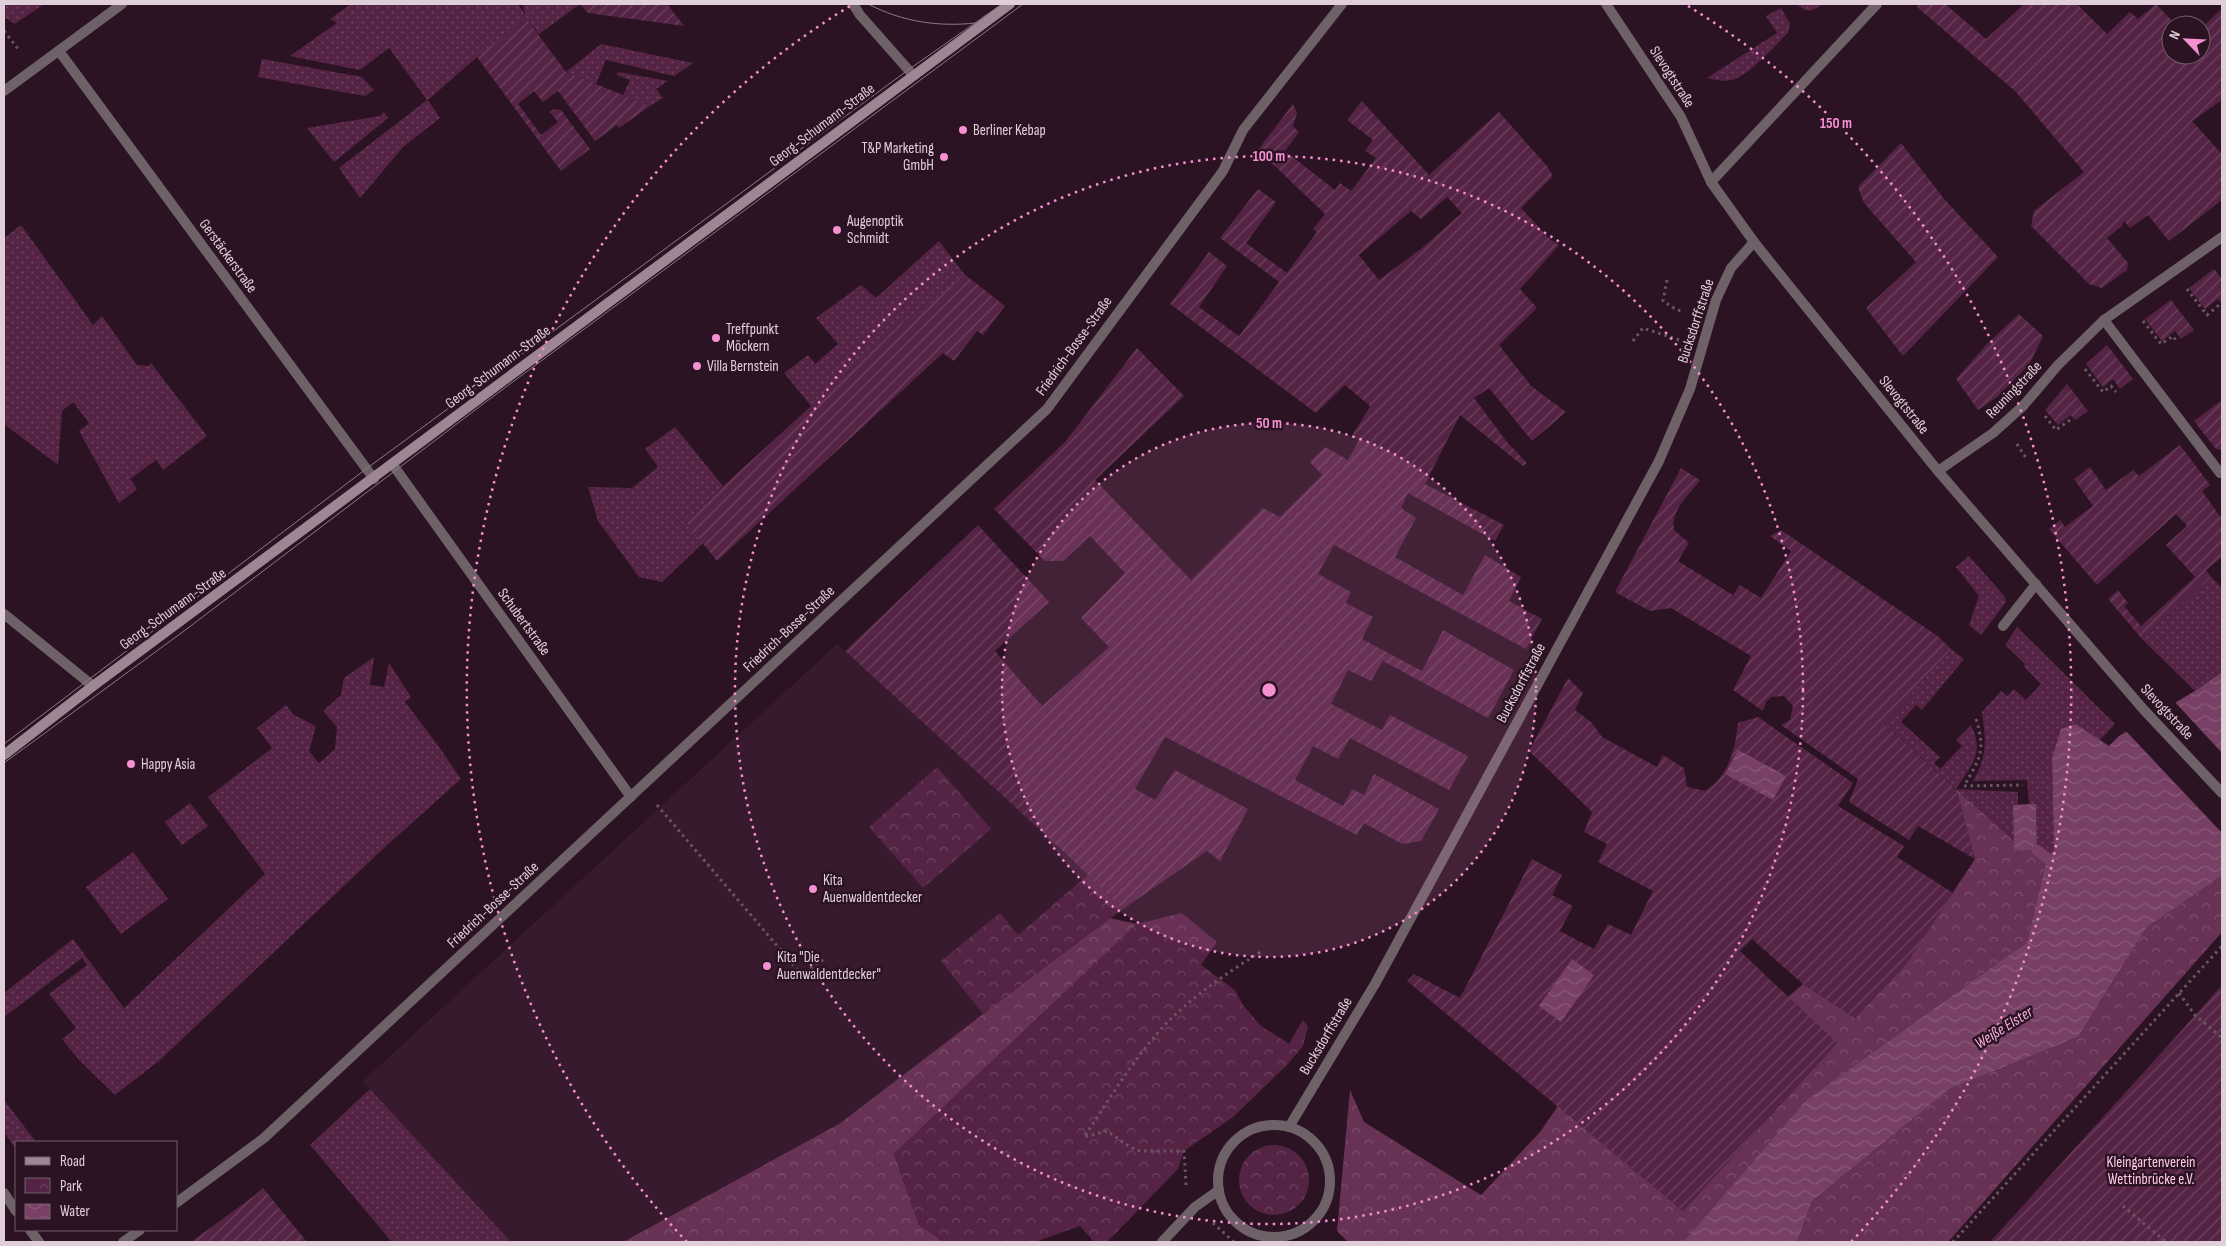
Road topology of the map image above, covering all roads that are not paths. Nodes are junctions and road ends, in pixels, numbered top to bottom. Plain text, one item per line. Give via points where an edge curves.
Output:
1 (122, 4) edge
2 (853, 4) edge
3 (1010, 4) edge
4 (1342, 4) edge
5 (1606, 4) edge
6 (1877, 4) edge
7 (59, 51) junction
8 (913, 75) junction
9 (4, 91) edge
10 (1711, 182) junction
11 (2222, 237) edge
12 (1754, 242) junction
13 (2104, 320) junction
14 (393, 465) junction
15 (1938, 471) junction
16 (2222, 471) edge
17 (374, 479) junction
18 (2036, 584) junction
19 (4, 614) edge
20 (2003, 626) dead end
21 (93, 686) junction
22 (4, 755) edge
23 (2222, 793) edge
24 (631, 797) junction
25 (1289, 1127) junction
26 (1219, 1190) junction
27 (4, 1194) edge
28 (178, 1202) edge
29 (15, 1210) edge
30 (31, 1231) edge
31 (139, 1231) edge
32 (39, 1242) edge
33 (123, 1242) edge
34 (1162, 1242) edge

1 - 7 street
2 - 8 street
3 - 8 main road, Georg-Schumann-Straße
4 - 24 street, Friedrich-Bosse-Straße via 1243,130 1223,171 1047,409
5 - 10 street, Slevogtstraße via 1681,117
6 - 10 street
7 - 9 street
7 - 17 street, Gerstäckerstraße
8 - 14 main road, Georg-Schumann-Straße
10 - 12 street, Slevogtstraße
11 - 13 street, Reuningstraße
12 - 15 street, Slevogtstraße
12 - 25 street, Bucksdorffstraße via 1731,268 1716,300 1690,389 1659,461 1375,984
13 - 15 street, Reuningstraße via 2058,364 2023,406 1993,433
13 - 16 street
14 - 17 main road, Georg-Schumann-Straße
14 - 24 street, Schubertstraße
15 - 18 street, Slevogtstraße
17 - 21 main road, Georg-Schumann-Straße
18 - 20 street
18 - 23 street, Slevogtstraße via 2144,710
19 - 21 street
21 - 22 main road, Georg-Schumann-Straße
24 - 28 street, Friedrich-Bosse-Straße via 264,1138
25 - 26 street via 1272,1125 1254,1129 1238,1138 1225,1153 1219,1171
25 - 26 street via 1305,1134 1327,1161 1329,1196 1307,1227 1290,1235 1271,1238 1253,1233 1236,1223 1225,1208
26 - 34 street via 1195,1207
27 - 29 street
30 - 32 street
31 - 33 street

